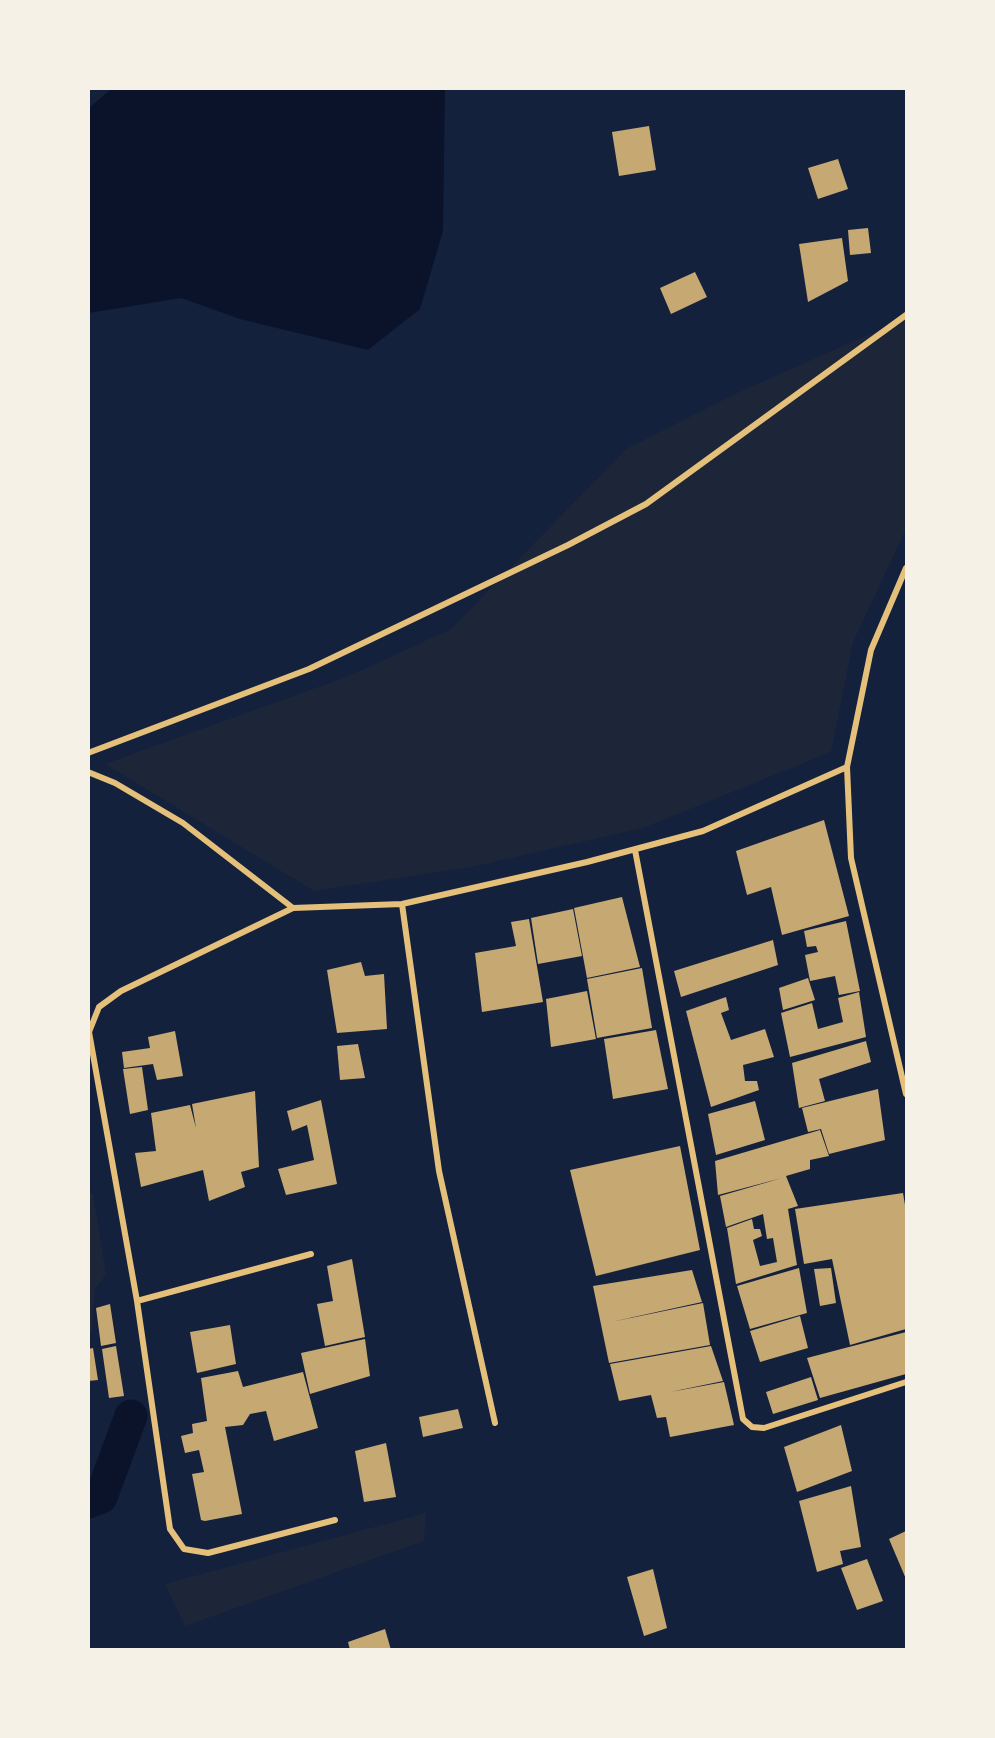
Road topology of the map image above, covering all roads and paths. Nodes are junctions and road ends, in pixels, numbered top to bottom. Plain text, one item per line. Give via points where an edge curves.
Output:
1 (906, 315) edge
2 (906, 568) edge
3 (88, 753) edge
4 (847, 767) junction
5 (88, 772) edge
6 (634, 850) junction
7 (402, 904) junction
8 (293, 908) junction
9 (906, 1094) edge
10 (311, 1254) dead end
11 (137, 1301) junction
12 (906, 1382) edge
13 (495, 1423) dead end
14 (335, 1520) dead end

1 - 3 street via 646,504 309,669
2 - 4 street via 871,650
4 - 6 street via 703,831
4 - 9 street via 851,858
5 - 8 street via 115,783 183,823
6 - 7 street
6 - 12 street via 743,1419 752,1427 764,1428
7 - 8 street
7 - 13 street via 439,1171
8 - 11 street via 121,992 99,1007 89,1032
10 - 11 street
11 - 14 street via 170,1529 184,1549 208,1554

